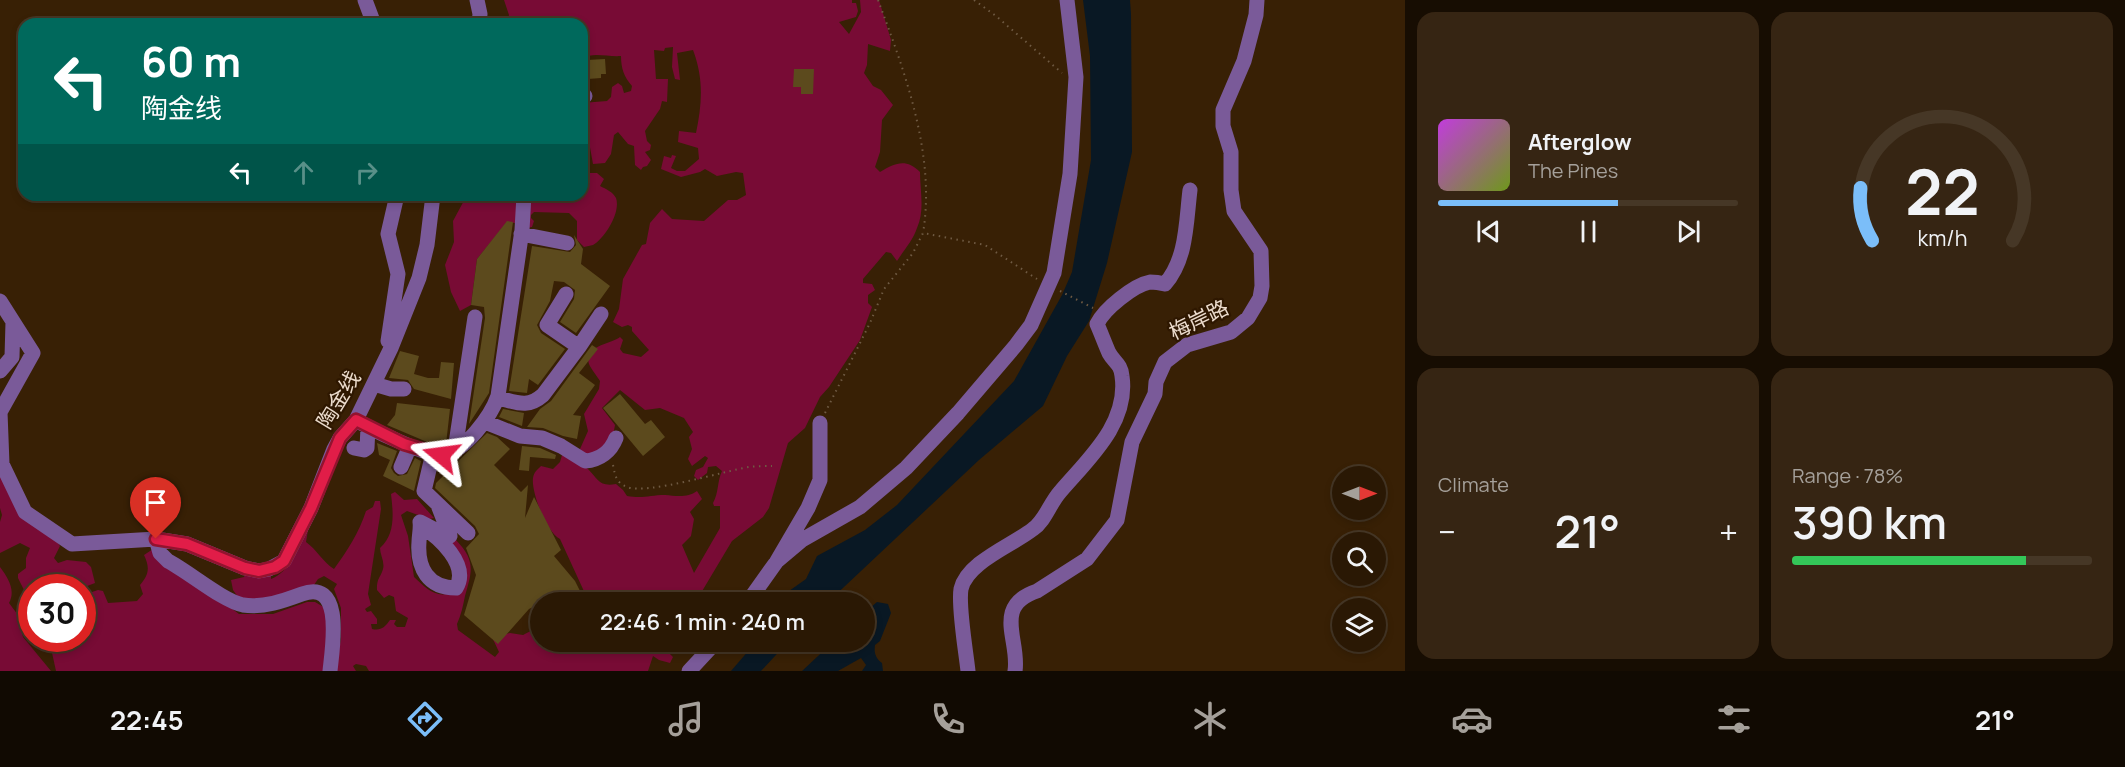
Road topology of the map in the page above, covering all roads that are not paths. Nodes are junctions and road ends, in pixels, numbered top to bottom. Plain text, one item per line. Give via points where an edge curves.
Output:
1 (365, 0) edge
2 (477, 0) edge
3 (1067, 0) edge
4 (1257, 0) edge
5 (372, 18) edge
6 (479, 18) edge
7 (1190, 190) dead end
8 (395, 201) edge
9 (432, 201) edge
10 (524, 201) edge
11 (521, 234) junction
12 (567, 243) dead end
13 (566, 294) dead end
14 (0, 301) edge
15 (601, 314) dead end
16 (475, 317) dead end
17 (579, 346) junction
18 (384, 361) junction
19 (0, 371) edge
20 (374, 384) junction
21 (404, 389) dead end
22 (498, 398) junction
23 (485, 422) junction
24 (362, 423) junction
25 (820, 423) road end
26 (613, 444) road end
27 (410, 446) junction
28 (354, 448) dead end
29 (455, 450) junction
30 (433, 453) junction
31 (401, 467) dead end
32 (438, 504) junction
33 (421, 526) dead end
34 (468, 533) dead end
35 (156, 539) junction
36 (777, 561) junction
37 (755, 592) edge
38 (707, 652) edge
39 (330, 671) edge
40 (689, 671) edge
41 (968, 671) edge
42 (1015, 671) edge

1 - 5 street
2 - 6 street
3 - 36 street via 1076,88 1070,174 1061,240 1049,286 1031,324 958,413 906,468 860,507 802,540
4 - 42 street, 梅岸路 via 1244,61 1223,110 1223,126 1231,152 1234,212 1261,251 1260,298 1248,318 1231,332 1187,345 1165,362 1132,442 1117,520 1087,559 1028,594 1015,607 1009,621
7 - 41 street via 1182,253 1169,279 1165,284 1152,282 1137,288 1102,313 1097,324 1122,376 1120,403 1111,427 1036,528 983,562 969,574 961,589
8 - 18 street via 388,234 398,274
9 - 18 street, 陶金线 via 419,278
10 - 11 street
11 - 12 street
11 - 22 street
13 - 17 street via 547,325
14 - 19 street via 13,322 12,357
14 - 35 street, 陶金线 via 33,353 0,412 2,464 25,512 72,544
15 - 17 street
16 - 29 street
17 - 22 street via 536,401 530,404
18 - 20 street, 陶金线
20 - 21 street
20 - 24 street, 陶金线
22 - 23 street
23 - 26 street via 520,436 542,438 585,461 601,456
23 - 29 street
24 - 27 street
24 - 28 street via 367,448
24 - 35 street, 陶金线 via 340,438 311,508 284,561 275,567 259,571 245,568 187,544
25 - 36 street via 820,480
27 - 30 street
27 - 31 street
29 - 30 street via 441,455
30 - 32 street via 424,491
32 - 33 street via 450,536 420,522
32 - 34 street
35 - 39 street via 168,561 231,602 266,605 315,591 322,595 331,605 335,630
36 - 37 street
38 - 40 street

